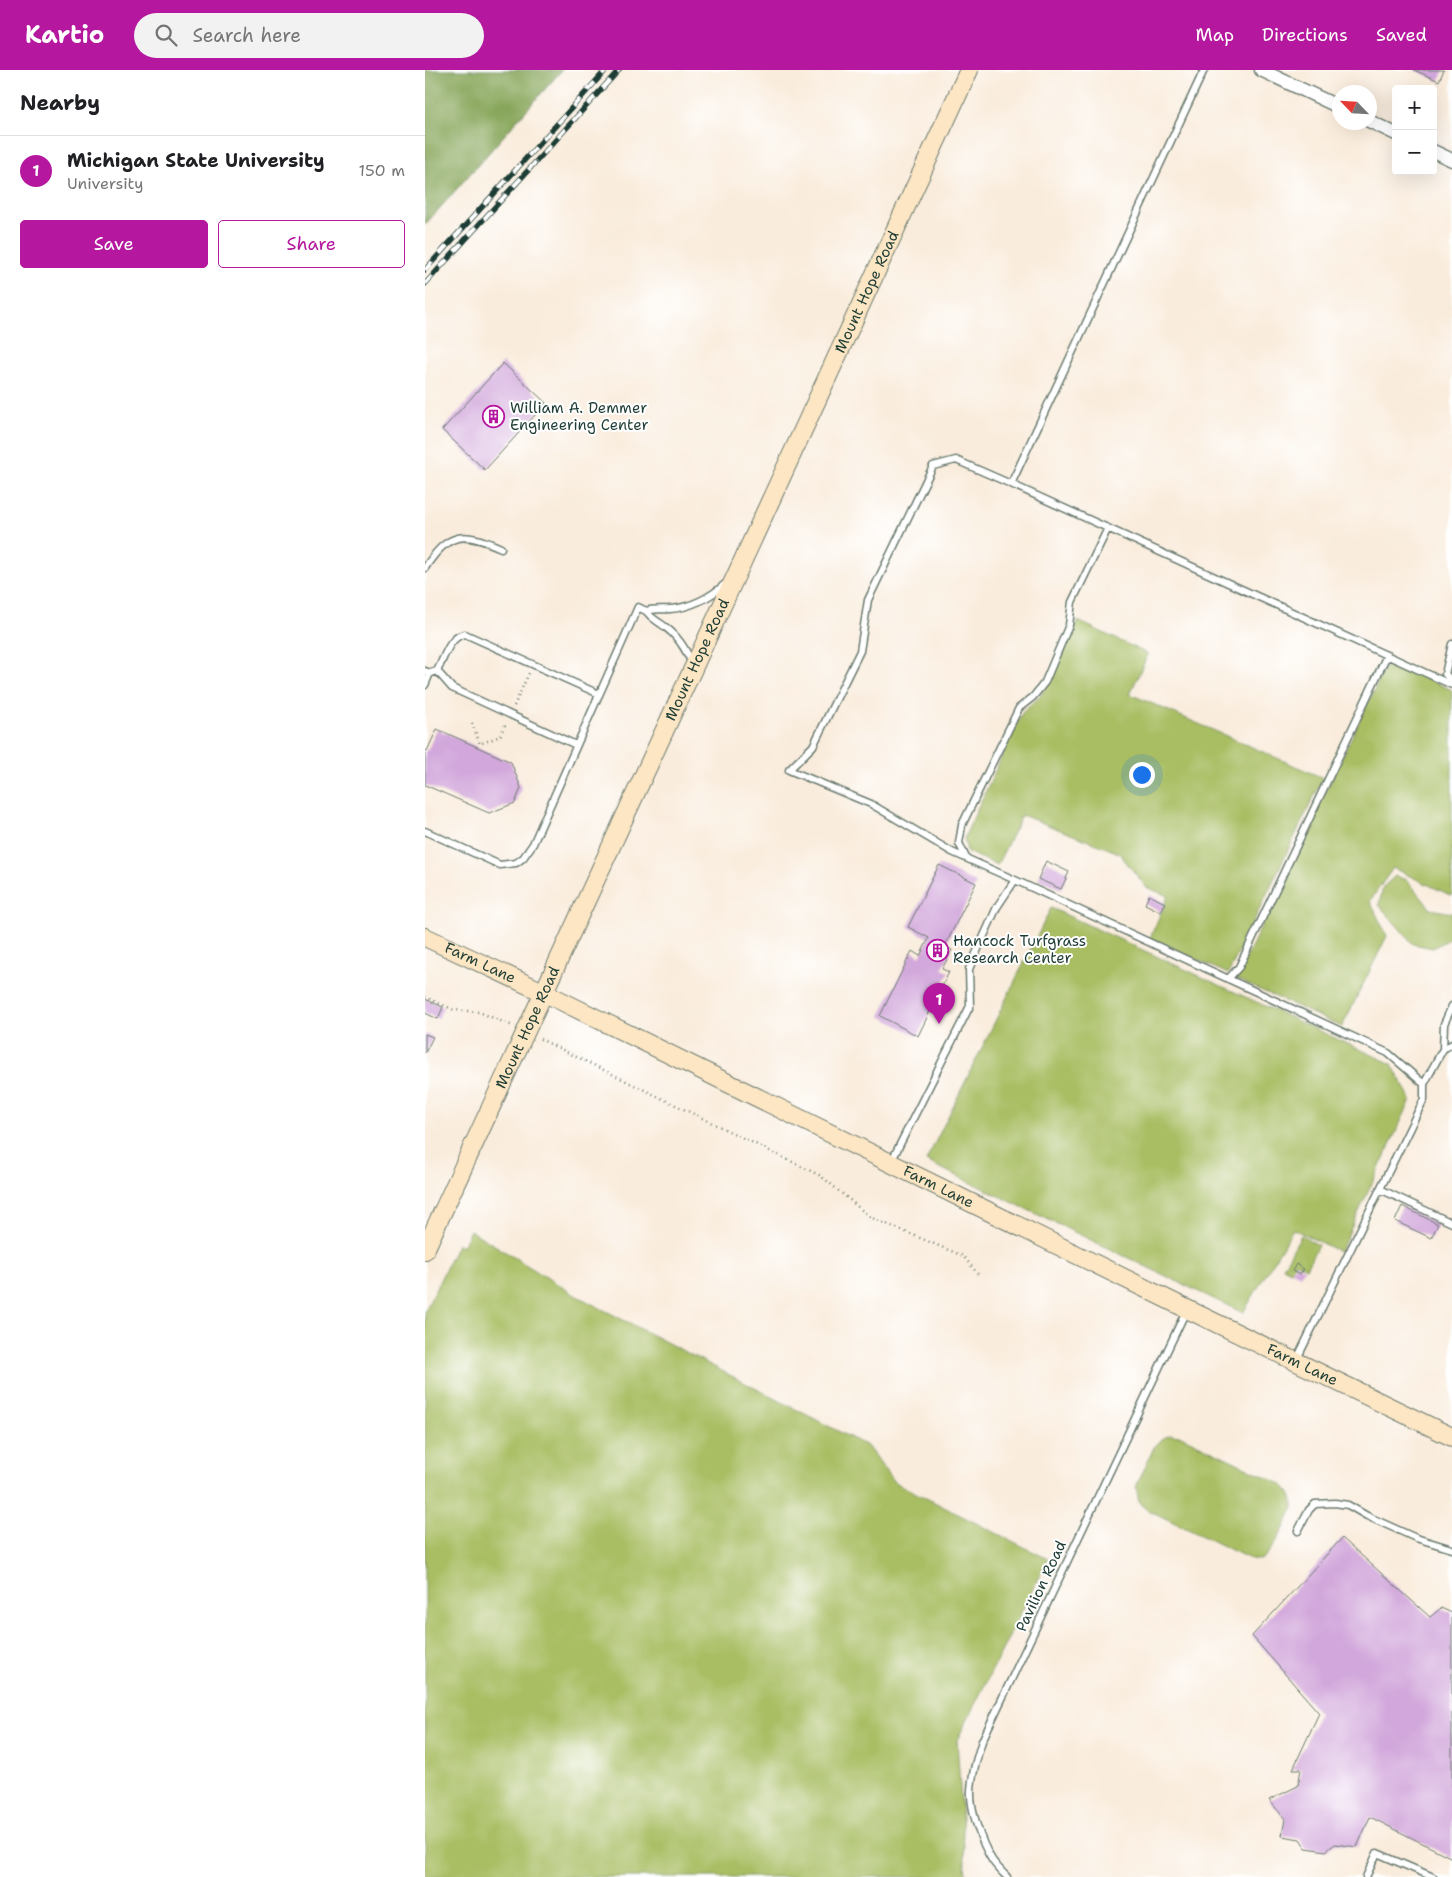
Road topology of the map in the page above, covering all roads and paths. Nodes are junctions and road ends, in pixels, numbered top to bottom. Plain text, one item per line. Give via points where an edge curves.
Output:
1 (969, 70) edge
2 (1204, 70) edge
3 (1261, 70) edge
4 (1332, 104) edge
5 (1377, 125) edge
6 (1392, 132) edge
7 (1437, 153) edge
8 (1452, 160) edge
9 (1011, 484) junction
10 (1108, 528) junction
11 (501, 548) dead end
12 (425, 568) edge
13 (735, 575) junction
14 (647, 611) junction
15 (1452, 644) edge
16 (1387, 655) junction
17 (693, 667) junction
18 (437, 671) junction
19 (427, 672) edge
20 (1452, 683) edge
21 (425, 685) edge
22 (599, 694) junction
23 (576, 745) junction
24 (425, 831) edge
25 (966, 858) junction
26 (1015, 880) junction
27 (425, 937) edge
28 (1228, 979) junction
29 (543, 992) junction
30 (425, 997) edge
31 (1452, 1006) edge
32 (525, 1032) junction
33 (1452, 1044) edge
34 (1443, 1049) junction
35 (1424, 1084) junction
36 (890, 1163) junction
37 (1380, 1189) junction
38 (1452, 1223) edge
39 (425, 1250) edge
40 (977, 1274) dead end
41 (1187, 1309) junction
42 (1296, 1362) junction
43 (1452, 1438) edge
44 (1298, 1531) dead end
45 (1452, 1549) edge
46 (1007, 1877) edge
47 (1366, 1877) edge
48 (1433, 1877) edge

1 - 13 street, Mount Hope Road
2 - 9 lane
3 - 4 street
5 - 6 street
7 - 8 street
9 - 10 lane
9 - 25 lane via 956,460 933,466 868,600 860,652 813,746 789,770 871,804
10 - 16 lane
10 - 25 lane via 1072,602 1069,625 1045,682 1019,708 962,825 959,842
11 - 12 lane via 469,537 451,540 435,552
13 - 14 lane via 715,593 688,606
13 - 17 street, Mount Hope Road
14 - 17 lane via 653,620 675,636
14 - 22 lane via 637,607
15 - 20 lane via 1445,674
16 - 20 lane
16 - 28 lane via 1239,967
17 - 29 street, Mount Hope Road
18 - 19 lane
18 - 22 lane via 453,639 465,634
18 - 23 lane via 452,688
19 - 21 lane
22 - 23 lane
23 - 24 lane via 533,844 516,863 501,865
25 - 26 lane
26 - 28 lane
26 - 36 lane via 997,907 969,969 970,1006
27 - 29 street, Farm Lane
28 - 35 lane via 1388,1053
29 - 32 street, Mount Hope Road
29 - 36 street, Farm Lane
30 - 32 path via 454,1010 479,1012
31 - 34 lane via 1444,1024
32 - 39 street, Mount Hope Road
32 - 40 path via 821,1176 870,1217 963,1256
33 - 34 lane
34 - 35 lane
35 - 37 lane via 1425,1099
36 - 41 street, Farm Lane
37 - 38 lane
37 - 42 lane
41 - 42 street, Farm Lane
41 - 46 lane, Pavilion Road via 982,1740 971,1791 975,1817 992,1861
42 - 43 street, Farm Lane
44 - 45 lane via 1315,1504 1335,1503 1348,1505 1416,1538
47 - 48 lane via 1377,1853

